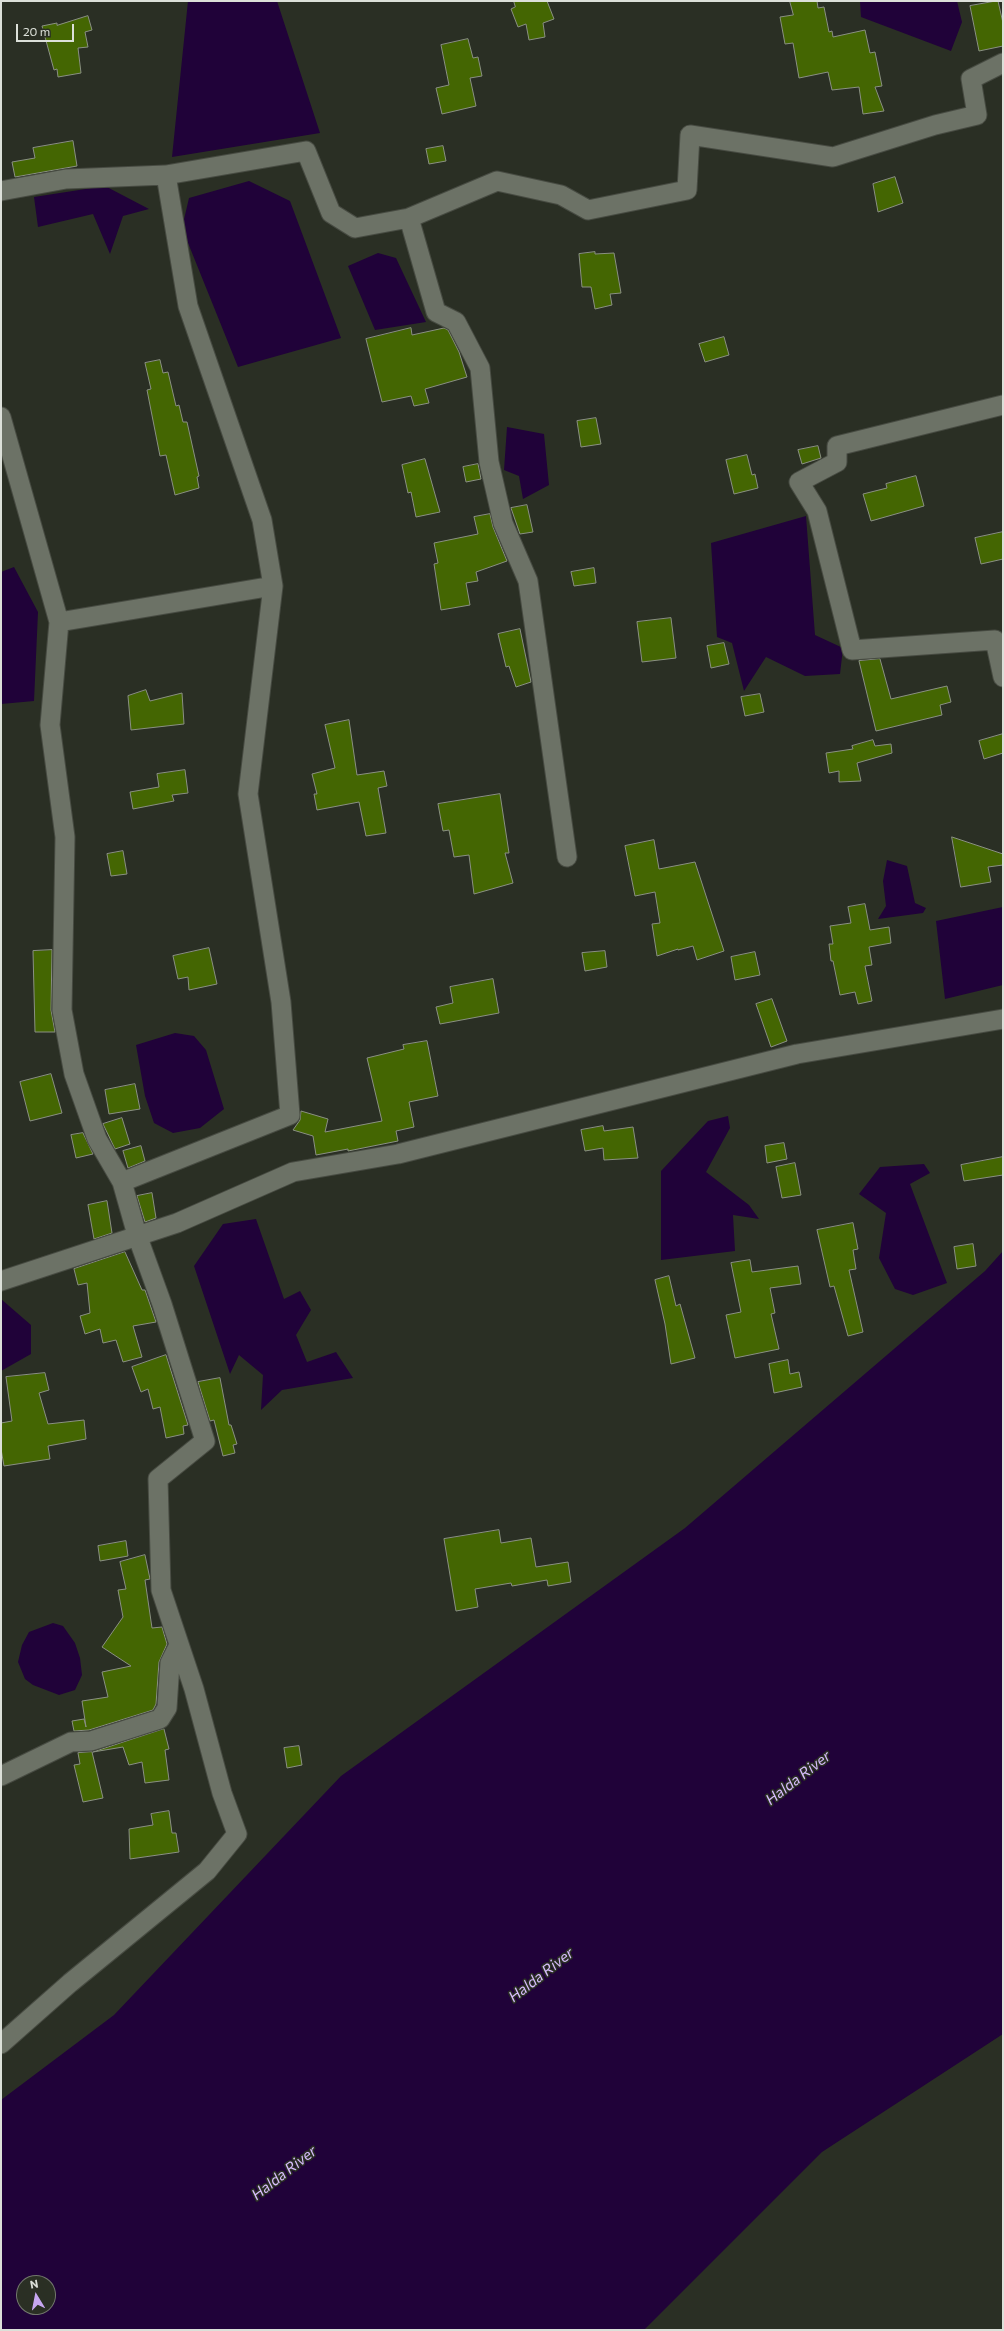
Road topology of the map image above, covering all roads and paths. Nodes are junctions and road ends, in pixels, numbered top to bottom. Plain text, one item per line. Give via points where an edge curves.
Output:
1 (1003, 63) edge
2 (166, 175) junction
3 (1, 191) edge
4 (409, 218) junction
5 (1003, 405) edge
6 (1, 416) edge
7 (273, 586) junction
8 (59, 622) junction
9 (1003, 677) edge
10 (567, 857) dead end
11 (1003, 1019) edge
12 (122, 1182) junction
13 (137, 1235) junction
14 (1, 1281) edge
15 (179, 1646) junction
16 (1, 1776) edge
17 (1, 2044) edge

1 - 4 street via 971,79 977,115 935,125 833,157 690,135 687,190 588,210 562,195 497,180
2 - 3 street via 66,179
2 - 4 street via 306,151 331,213 355,228
2 - 7 street via 188,306 262,520
4 - 10 street via 436,312 456,322 480,368 489,462 503,523 528,581
5 - 9 street via 837,446 837,462 799,482 817,511 852,650 996,640
6 - 8 street
7 - 8 street
7 - 12 street via 248,794 282,1002 290,1115
8 - 12 street via 50,726 65,837 62,1010 74,1074 97,1139
11 - 13 street via 798,1054 398,1154 293,1172 177,1223
12 - 13 street
13 - 14 street
13 - 15 street via 206,1441 158,1480 161,1590
15 - 16 street via 170,1663 167,1708 160,1719 91,1741 71,1742
15 - 17 street via 222,1793 237,1834 207,1871 70,1982

